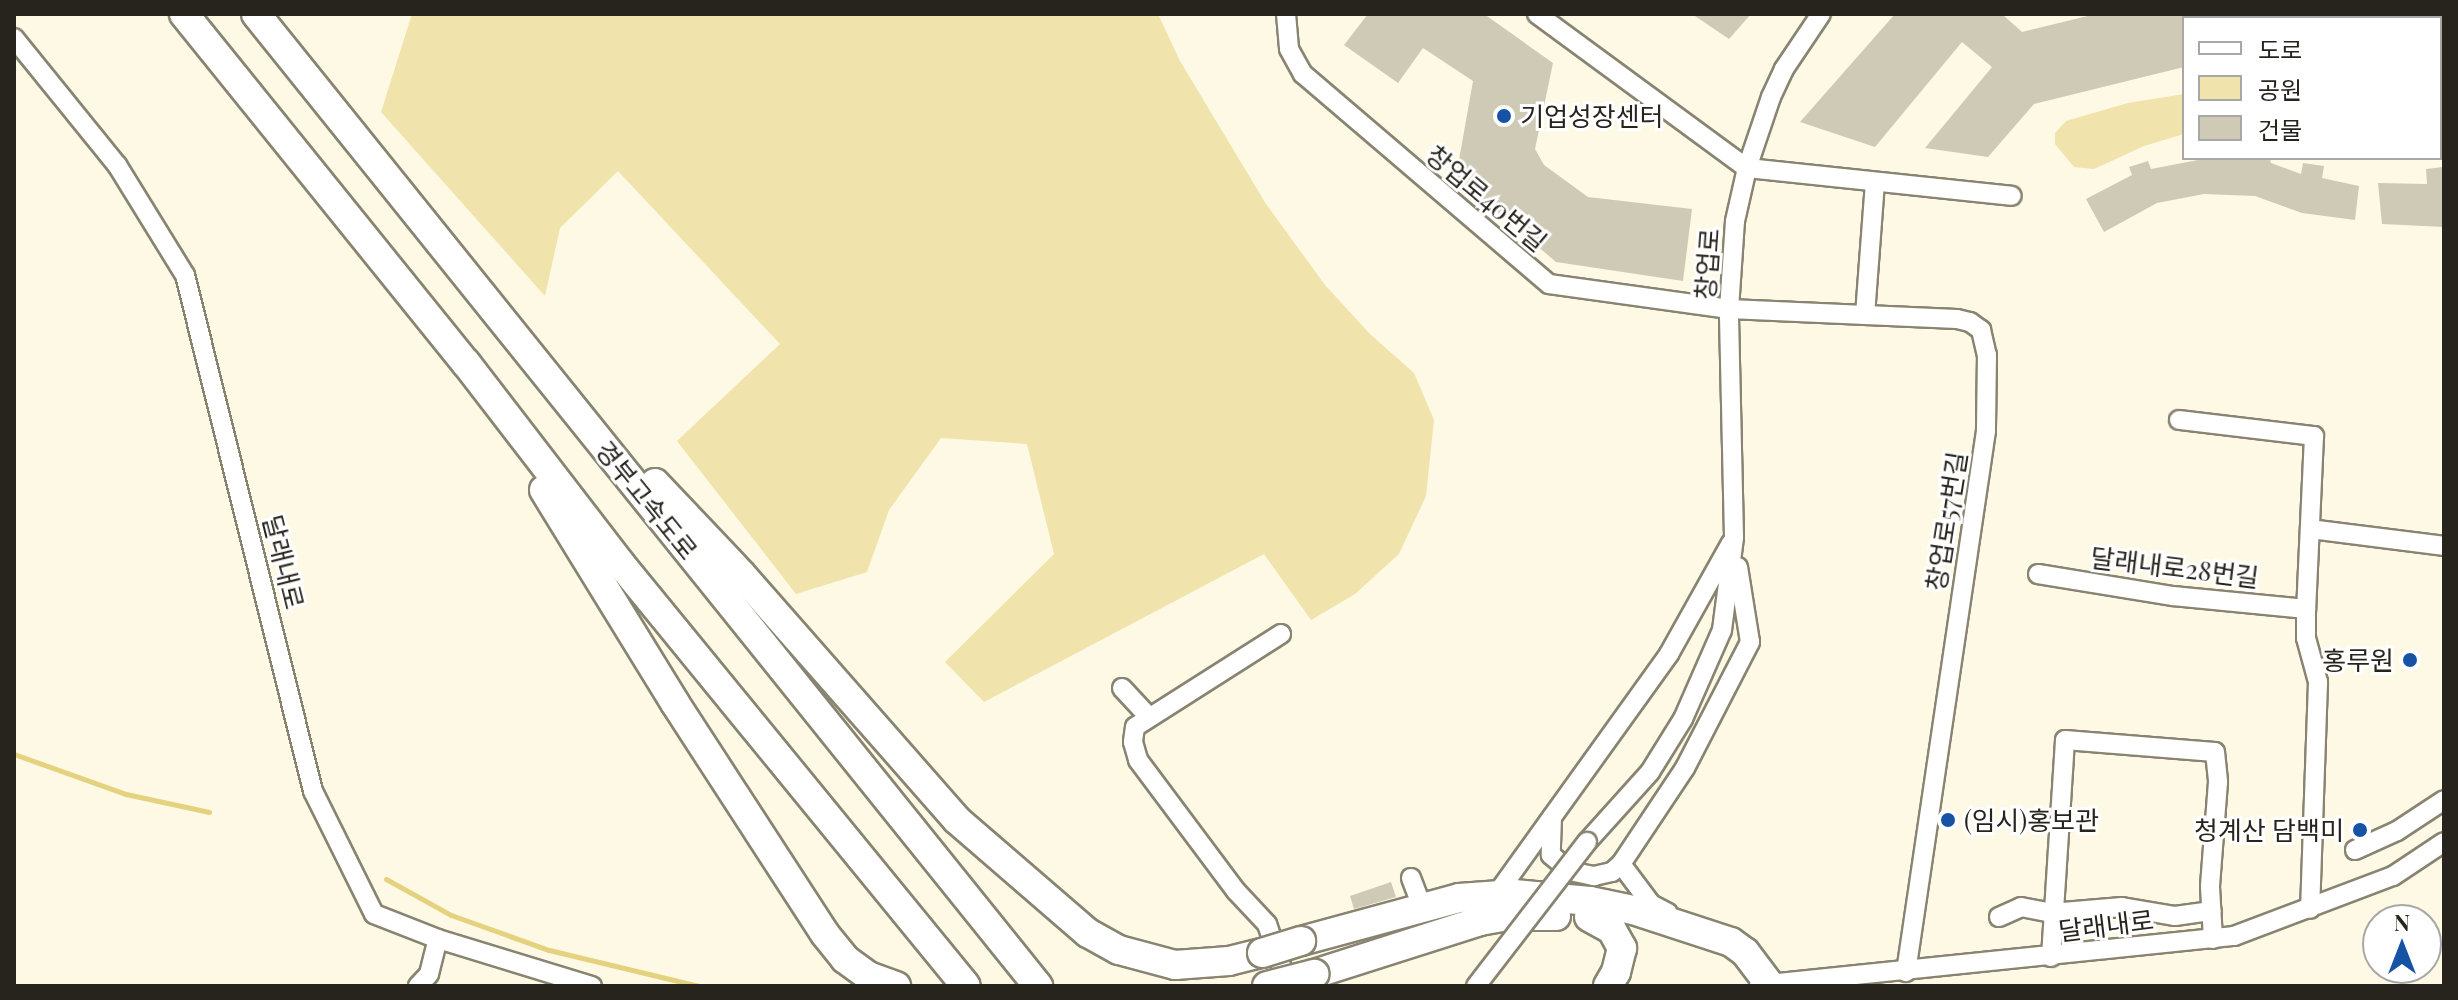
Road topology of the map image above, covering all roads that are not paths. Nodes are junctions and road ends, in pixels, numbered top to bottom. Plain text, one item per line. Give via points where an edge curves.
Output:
1 (184, 14) edge
2 (256, 14) edge
3 (1286, 14) edge
4 (1537, 14) edge
5 (1821, 14) edge
6 (14, 38) edge
7 (1747, 168) junction
8 (1875, 183) junction
9 (2012, 196) dead end
10 (1729, 309) junction
11 (1865, 315) junction
12 (510, 330) junction
13 (466, 363) junction
14 (2179, 420) dead end
15 (2310, 529) junction
16 (1734, 537) junction
17 (2444, 546) edge
18 (2038, 574) dead end
19 (2306, 609) junction
20 (1281, 634) dead end
21 (1122, 688) dead end
22 (1149, 717) junction
23 (2444, 800) edge
24 (1552, 817) junction
25 (2444, 842) edge
26 (2355, 850) dead end
27 (1621, 864) junction
28 (1411, 878) dead end
29 (1496, 895) junction
30 (1422, 907) junction
31 (2310, 909) junction
32 (2212, 911) junction
33 (2051, 913) junction
34 (1589, 917) junction
35 (1999, 917) dead end
36 (1700, 929) junction
37 (438, 939) junction
38 (2213, 939) junction
39 (2051, 957) junction
40 (1906, 972) junction
41 (556, 980) edge
42 (964, 984) edge
43 (1762, 985) edge
44 (418, 986) edge
45 (592, 986) edge
46 (896, 986) edge
47 (1038, 986) edge
48 (1267, 986) edge
49 (1288, 986) edge
50 (1476, 986) edge
51 (1608, 986) edge

1 - 13 highway
2 - 12 highway, 경부고속도로
3 - 10 street, 창업로40번길 via 1289,49 1309,80 1548,283
4 - 7 street
5 - 7 street, 창업로 via 1784,69
6 - 37 street, 달래내로 via 117,165 185,275 313,791 374,914
7 - 8 street
7 - 10 street, 창업로 via 1735,221
8 - 9 street
8 - 11 street
10 - 11 street, 창업로57번길
10 - 16 street, 창업로
11 - 40 street, 창업로57번길 via 1970,322 1986,339 1987,355 1985,443
12 - 30 highway, bridge via 741,574 957,820 1088,933 1119,950 1175,965 1229,961
12 - 47 highway, 경부고속도로
13 - 42 highway via 620,563
13 - 46 highway via 675,703 825,934 868,976
14 - 15 street via 2314,436
15 - 17 street
15 - 19 street
16 - 24 street via 1669,654
16 - 27 street via 1750,642 1685,768
16 - 50 street, bridge via 1722,630 1702,681 1650,772 1587,842
18 - 19 street, 달래내로28번길 via 2173,596
19 - 31 street via 2306,638 2318,694
20 - 22 street
21 - 22 street
22 - 49 street via 1135,727 1138,760 1267,924
23 - 26 street via 2397,831
24 - 27 street via 1551,855 1570,871 1594,876
24 - 29 street
25 - 31 street, 달래내로 via 2393,876
27 - 36 street via 1651,904
28 - 30 street
29 - 30 highway
29 - 36 highway via 1590,901
31 - 38 street, 달래내로
32 - 33 street via 2175,916 2122,907
32 - 33 street via 2215,752 2065,740
32 - 38 street
33 - 35 street via 2021,907
33 - 39 street
34 - 43 highway via 1726,953
34 - 48 highway, bridge via 1493,918
34 - 51 highway via 1612,930 1622,948
36 - 43 highway via 1745,952
37 - 41 street, 달래내로
37 - 44 street via 429,974
38 - 39 street, 달래내로
39 - 40 street, 달래내로
40 - 43 street, 달래내로
41 - 45 street, 달래내로

